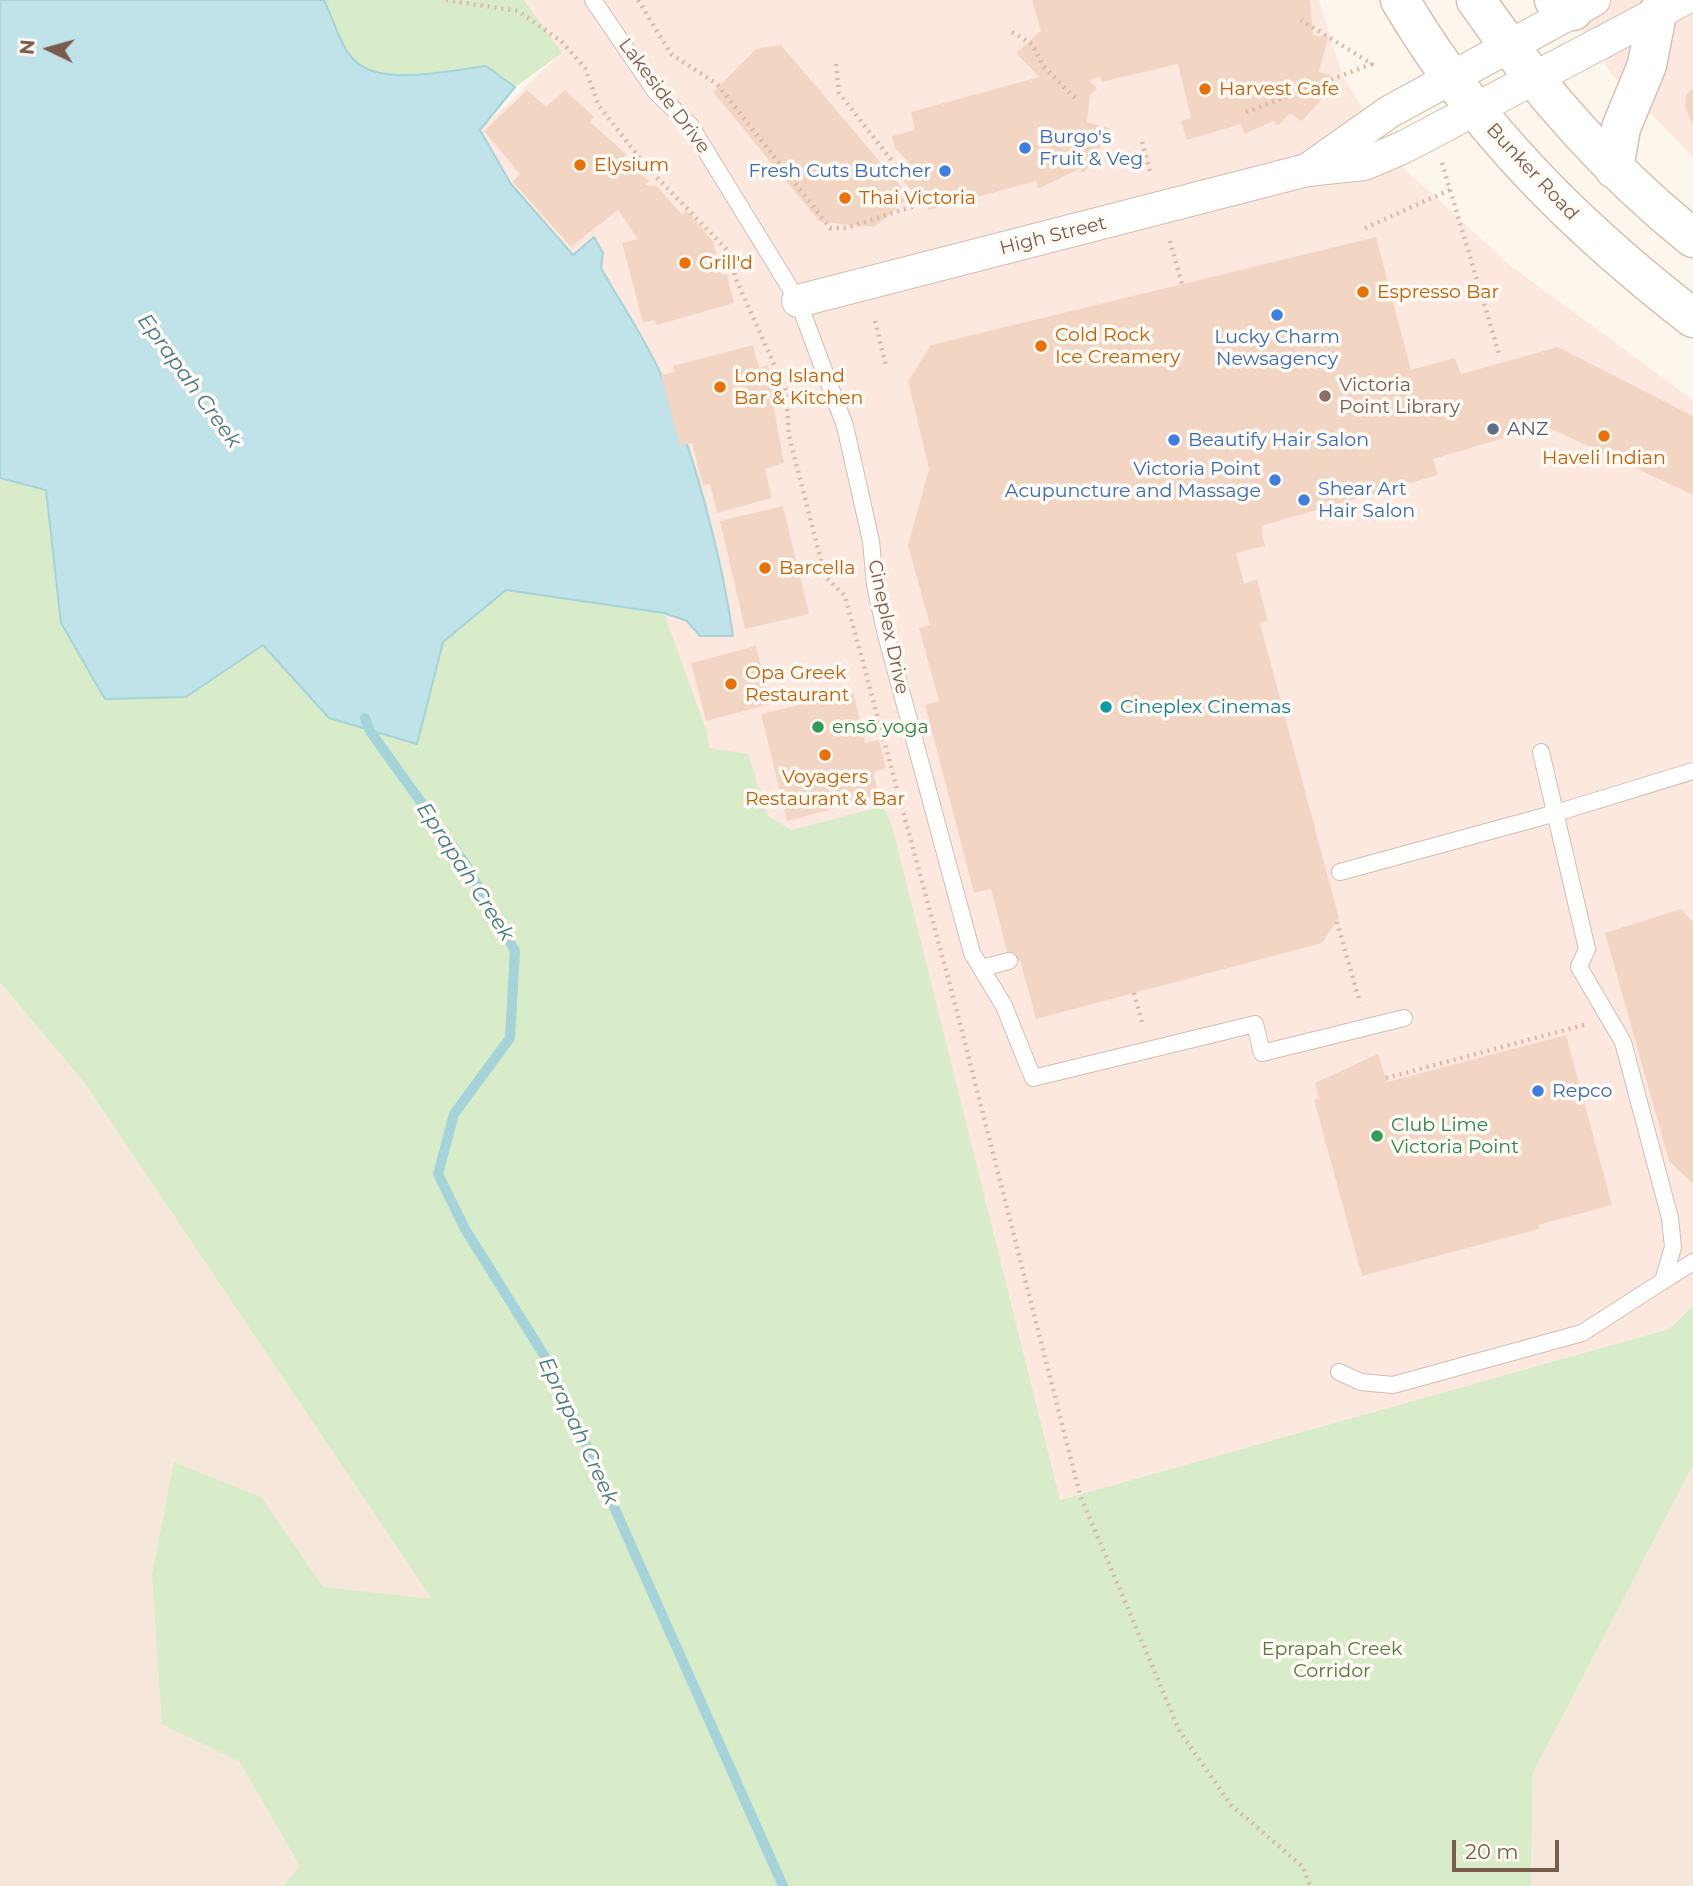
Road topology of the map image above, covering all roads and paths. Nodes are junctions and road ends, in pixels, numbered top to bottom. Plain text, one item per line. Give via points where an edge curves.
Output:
1 (446, 0) edge
2 (593, 0) edge
3 (638, 0) edge
4 (1400, 0) edge
5 (1476, 0) edge
6 (1573, 4) edge
7 (1670, 7) edge
8 (1301, 20) dead end
9 (1012, 32) dead end
10 (1508, 47) junction
11 (836, 64) dead end
12 (1532, 78) junction
13 (1450, 79) junction
14 (1076, 99) dead end
15 (1474, 111) junction
16 (1246, 112) dead end
17 (1142, 142) dead end
18 (1440, 159) dead end
19 (1614, 169) junction
20 (1307, 170) junction
21 (900, 171) dead end
22 (1152, 176) dead end
23 (1452, 189) junction
24 (927, 202) dead end
25 (1365, 228) dead end
26 (1168, 234) dead end
27 (1693, 238) edge
28 (1182, 284) dead end
29 (798, 302) junction
30 (1693, 318) edge
31 (874, 321) dead end
32 (1500, 356) dead end
33 (886, 366) dead end
34 (911, 729) junction
35 (883, 737) junction
36 (1541, 752) dead end
37 (1693, 771) edge
38 (1556, 813) junction
39 (1340, 872) dead end
40 (1337, 922) dead end
41 (1009, 961) dead end
42 (982, 968) junction
43 (1134, 993) dead end
44 (1597, 995) junction
45 (1362, 1010) dead end
46 (1404, 1018) dead end
47 (1141, 1021) dead end
48 (1386, 1078) dead end
49 (1693, 1262) edge
50 (1663, 1280) junction
51 (1339, 1372) dead end
52 (1310, 1886) edge

1 - 35 path via 518,11 561,41 585,68 599,106 646,166 732,255 735,277 786,391 789,436 825,576 845,596
2 - 29 lane, Lakeside Drive via 654,91 690,125
3 - 24 path via 671,54 717,84 830,228 846,228
4 - 13 main road, Bunker Road
5 - 10 main road
6 - 10 street, High Street
7 - 12 street, High Street
7 - 19 main road via 1621,128
8 - 16 path via 1372,64
9 - 14 path via 1032,44 1044,67
10 - 12 main road
10 - 13 street, High Street
11 - 21 path via 839,93
12 - 15 street, High Street
12 - 19 main road
13 - 15 main road, Bunker Road
13 - 20 street, High Street via 1389,112
15 - 20 street, High Street via 1364,164
15 - 30 main road, Bunker Road via 1598,242
17 - 22 path
18 - 23 path
19 - 27 main road
20 - 29 street, High Street
23 - 25 path
23 - 32 path
26 - 28 path
29 - 34 lane, Cineplex Drive via 845,426 871,541 875,585
31 - 33 path
34 - 35 path
34 - 42 lane, Cineplex Drive via 972,953
35 - 52 path via 1080,1495 1180,1732 1231,1805 1303,1867
36 - 38 lane
37 - 38 lane
38 - 39 lane
38 - 44 lane via 1587,949 1579,967
40 - 45 path
41 - 42 lane
42 - 46 lane, Cineplex Drive via 1014,1028 1033,1078 1255,1024 1262,1053
43 - 47 path
44 - 48 path via 1587,1005 1593,1017 1585,1025
44 - 50 lane via 1623,1042 1670,1218 1673,1247
49 - 50 lane
50 - 51 lane via 1582,1333 1393,1385 1361,1382

